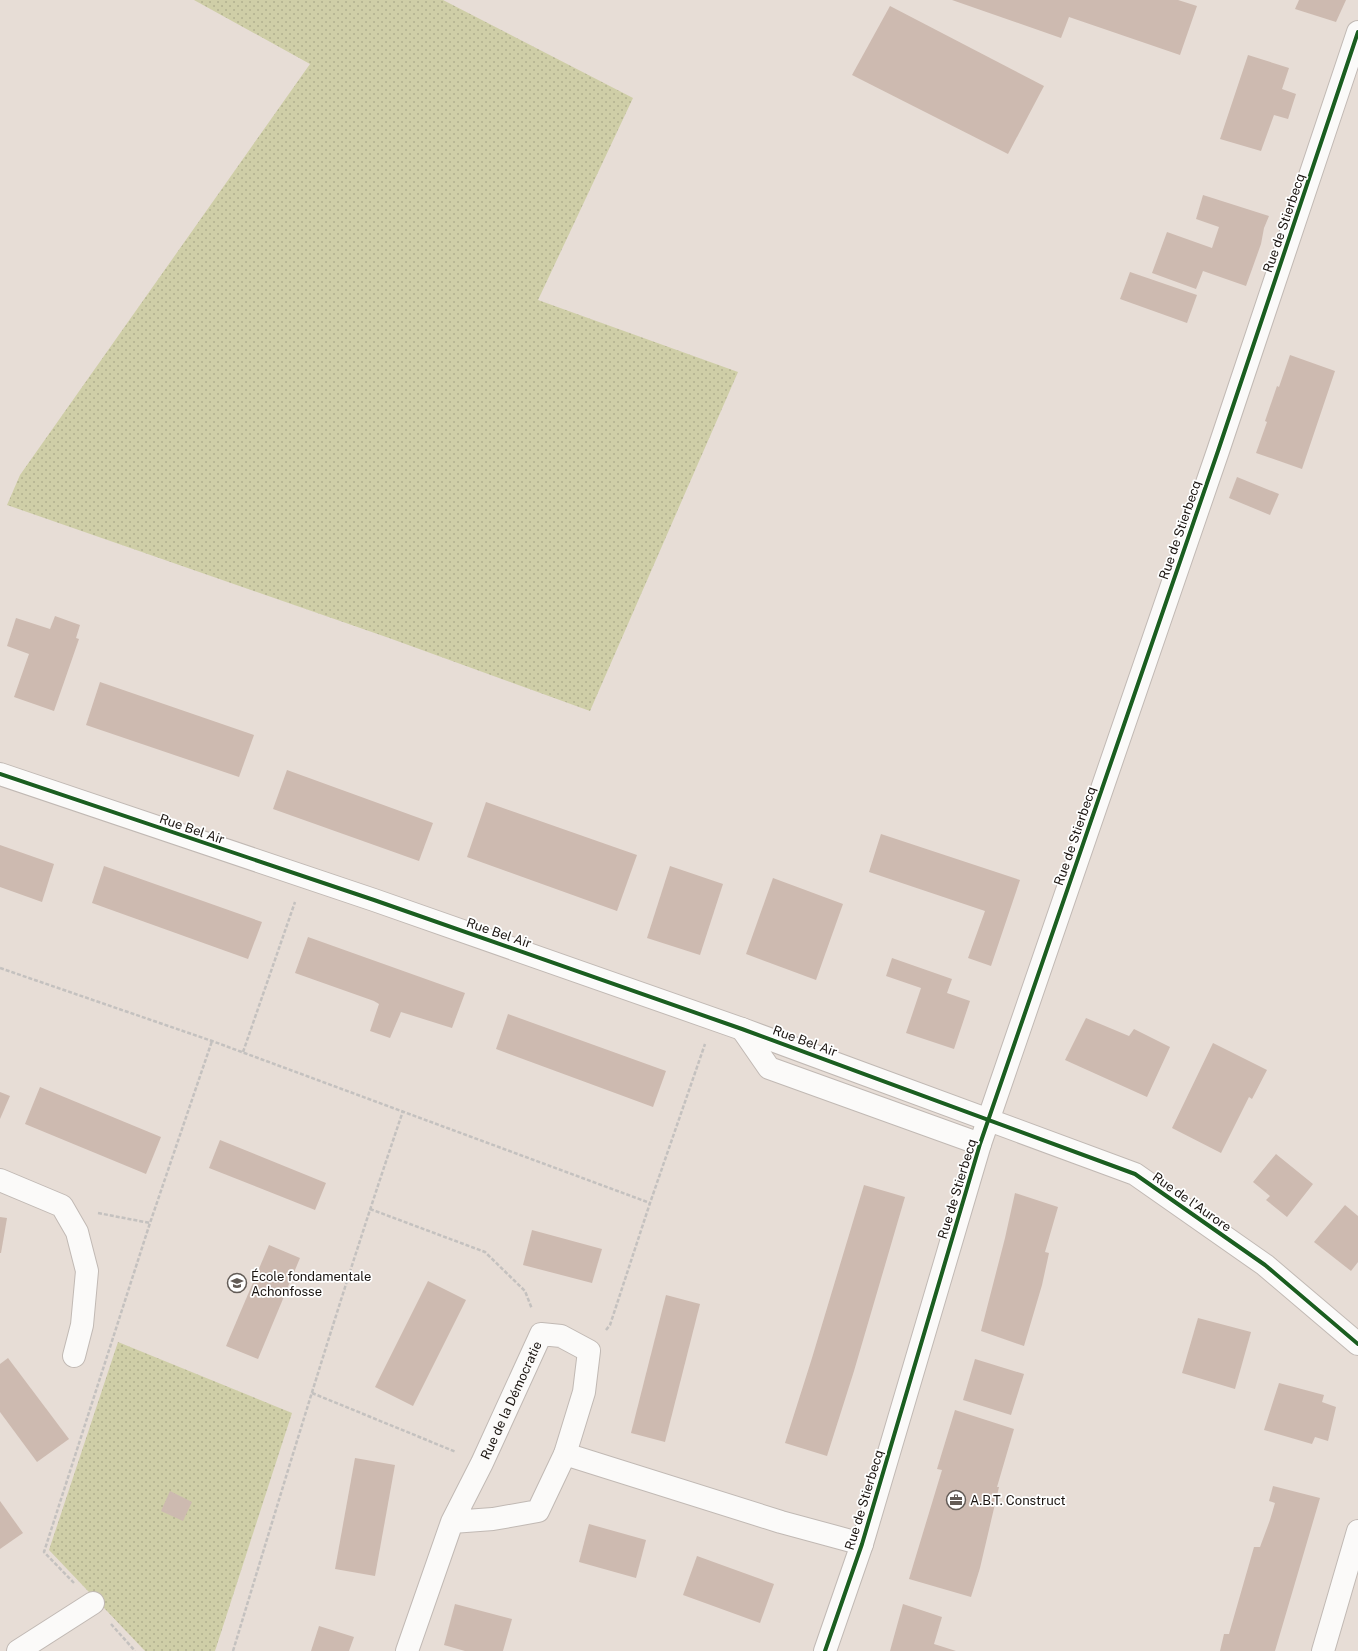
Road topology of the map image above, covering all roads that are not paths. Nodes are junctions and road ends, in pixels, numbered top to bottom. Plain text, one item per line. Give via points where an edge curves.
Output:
1 (1358, 32) edge
2 (0, 774) edge
3 (742, 1029) junction
4 (988, 1121) junction
5 (980, 1144) junction
6 (0, 1180) edge
7 (1358, 1344) edge
8 (74, 1356) dead end
9 (565, 1454) junction
10 (452, 1522) junction
11 (1358, 1531) edge
12 (862, 1544) junction
13 (93, 1603) road end
14 (18, 1651) edge
15 (407, 1651) edge
16 (825, 1651) edge
17 (1323, 1651) edge

1 - 4 street, Rue de Stierbecq
2 - 3 street, Rue Bel Air via 374,900
3 - 4 street, Rue Bel Air
3 - 5 street, Rue Bel Air via 770,1068
4 - 5 street, Rue de Stierbecq
4 - 7 street, Rue de l'Aurore via 1134,1174 1265,1265
5 - 12 street, Rue de Stierbecq
6 - 8 street via 62,1206 77,1232 87,1270 82,1324
9 - 10 street via 538,1511 493,1520
9 - 10 street, Rue de la Démocratie via 584,1392 589,1351 561,1336 541,1334
9 - 12 street via 781,1522
10 - 15 street, Rue de la Démocratie
11 - 17 street
12 - 16 street, Rue de Stierbecq
13 - 14 street

